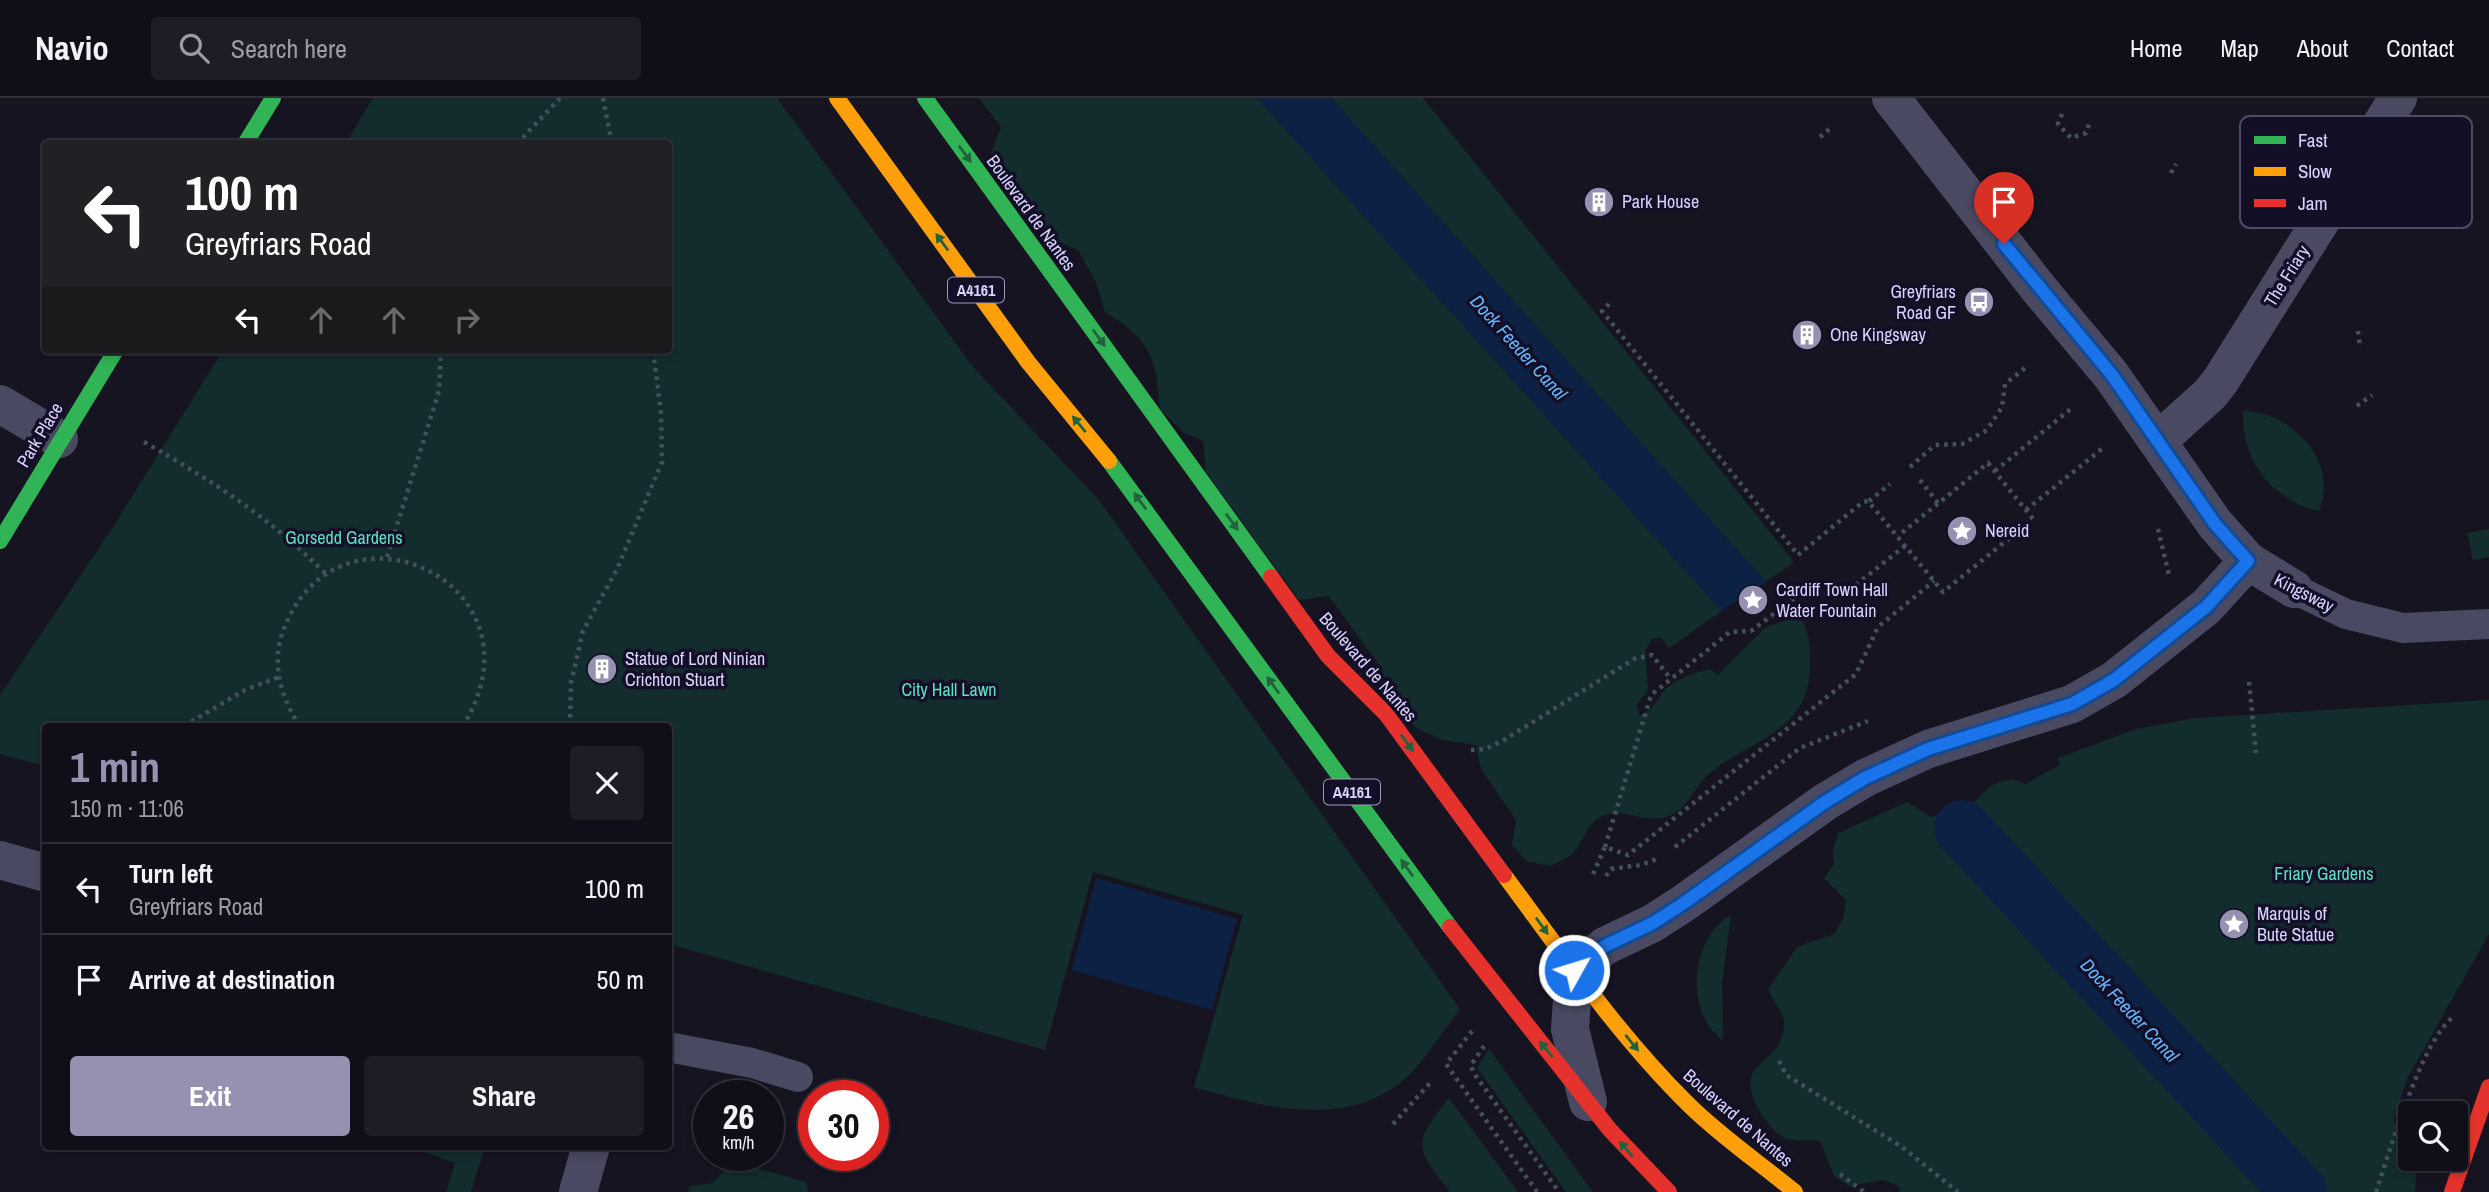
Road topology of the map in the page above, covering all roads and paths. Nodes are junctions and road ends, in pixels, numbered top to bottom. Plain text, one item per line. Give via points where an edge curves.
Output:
1 (273, 98) edge
2 (560, 98) edge
3 (603, 98) edge
4 (837, 98) edge
5 (925, 98) edge
6 (1891, 98) edge
7 (2399, 98) edge
8 (2062, 114) dead end
9 (2388, 116) edge
10 (2090, 121) dead end
11 (1833, 126) dead end
12 (1820, 137) dead end
13 (247, 140) edge
14 (521, 140) edge
15 (611, 140) edge
16 (2176, 164) dead end
17 (2171, 173) dead end
18 (2317, 228) edge
19 (1609, 304) dead end
20 (2358, 331) dead end
21 (2360, 348) dead end
22 (113, 354) edge
23 (441, 354) edge
24 (654, 354) edge
25 (2025, 368) dead end
26 (2372, 395) dead end
27 (0, 404) edge
28 (2357, 406) dead end
29 (2073, 407) dead end
30 (59, 439) junction
31 (2159, 440) junction
32 (144, 442) dead end
33 (2103, 448) dead end
34 (1910, 467) dead end
35 (1995, 471) junction
36 (1920, 480) dead end
37 (1890, 484) dead end
38 (1869, 489) dead end
39 (1875, 497) junction
40 (1868, 501) junction
41 (1938, 503) junction
42 (2026, 510) junction
43 (2157, 524) dead end
44 (1898, 536) junction
45 (0, 541) edge
46 (1905, 546) junction
47 (387, 557) junction
48 (2248, 561) junction
49 (326, 574) junction
50 (1934, 581) junction
51 (2168, 586) dead end
52 (2294, 589) joint
53 (2489, 624) edge
54 (279, 677) junction
55 (1671, 679) junction
56 (2249, 682) dead end
57 (1871, 720) dead end
58 (189, 723) edge
59 (298, 723) edge
60 (465, 723) edge
61 (570, 723) edge
62 (1458, 751) dead end
63 (2256, 753) dead end
64 (1605, 847) junction
65 (1673, 848) dead end
66 (1663, 856) dead end
67 (0, 860) edge
68 (42, 872) edge
69 (1593, 874) dead end
70 (1606, 876) dead end
71 (1574, 970) junction
72 (2455, 1016) dead end
73 (1474, 1029) dead end
74 (1485, 1044) dead end
75 (672, 1048) edge
76 (1779, 1061) dead end
77 (798, 1077) dead end
78 (1430, 1083) dead end
79 (2489, 1087) edge
80 (1588, 1102) junction
81 (1392, 1124) dead end
82 (590, 1150) edge
83 (578, 1192) edge
84 (1537, 1192) edge
85 (1559, 1192) edge
86 (1669, 1192) edge
87 (1795, 1192) edge
88 (1958, 1192) edge
89 (2376, 1192) edge
90 (2452, 1192) edge

1 - 13 main road
2 - 14 path
3 - 15 path
80 -> 4 main road, A4161 via 1433,904 1122,477 1028,362
5 -> 71 main road, Boulevard de Nantes via 1328,656 1386,714
6 - 31 street, Kingsway
7 - 9 street, The Friary
8 - 10 path via 2058,124 2071,138 2086,133
11 - 12 path
16 - 17 path
18 - 31 street, The Friary via 2221,380
19 - 40 path via 1602,311 1798,555
20 - 21 path
22 - 30 main road, Park Place
23 - 47 path via 439,391
24 - 61 path via 662,461 617,569 580,641 571,683
25 - 34 path via 2005,384 2002,407 1987,430 1962,444 1936,445
26 - 28 path
27 - 30 street
29 - 35 path
30 - 45 main road, Park Place
31 - 48 street, Kingsway via 2215,524
32 - 49 path via 246,503
33 - 42 path
35 - 41 path via 1988,463
35 - 42 path
36 - 41 path
37 - 39 path
38 - 39 path
39 - 40 path
40 - 44 path
41 - 44 path
42 - 50 path via 2033,519 1942,592
43 - 51 path via 2169,567
44 - 46 path
46 - 50 path
46 - 55 path via 1849,591 1796,597 1751,631 1730,632
47 - 49 path via 349,563
47 - 60 path via 440,577 473,611 485,665 483,689
48 - 52 street, Kingsway
48 - 71 street via 2206,607 2114,680 2072,704 1928,749 1865,778 1684,903 1605,946
49 - 54 path via 291,610 279,643
50 - 64 path via 1878,627 1856,674 1628,855
52 - 53 lane, Kingsway via 2346,614 2403,628
54 - 58 path via 245,690
54 - 59 path
55 - 62 path via 1652,655 1634,659 1504,740
55 - 64 path via 1651,695
56 - 63 path
57 - 65 path via 1800,748
64 - 69 path
66 - 70 path via 1611,869
67 - 68 street
71 - 80 street via 1570,1029
71 -> 87 main road, Boulevard de Nantes via 1640,1053 1689,1105
72 - 89 path via 2446,1021 2421,1068
73 - 84 path via 1446,1064
74 - 85 path via 1471,1065 1473,1072
75 - 77 lane
76 - 88 path via 1786,1075 1902,1147
78 - 81 path
79 - 90 main road
86 -> 80 main road, A4161
82 - 83 street

